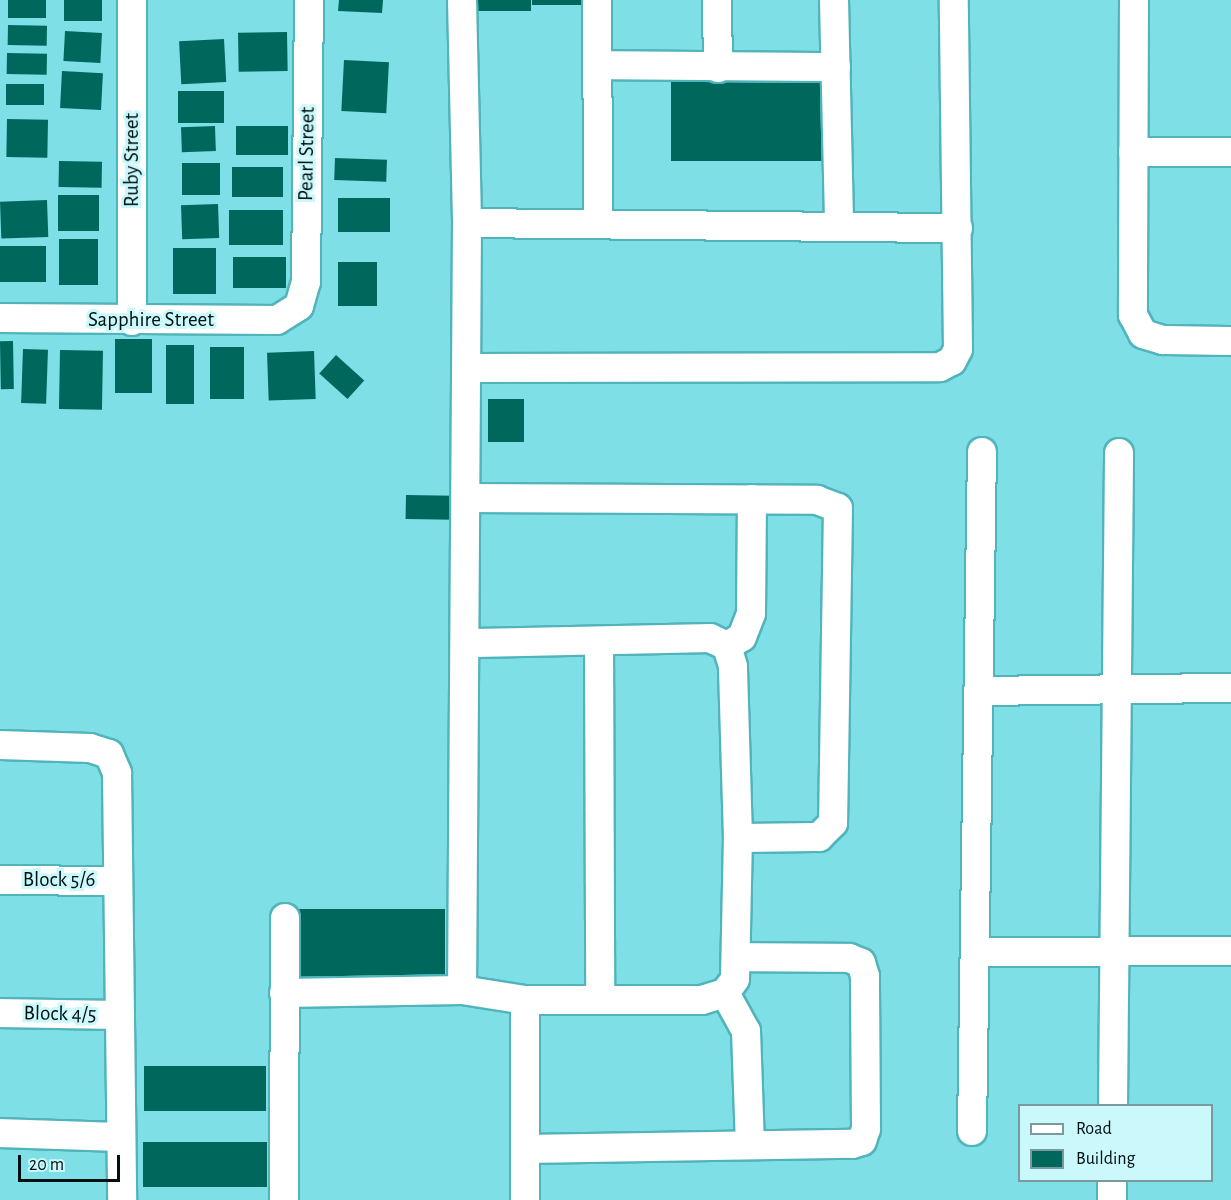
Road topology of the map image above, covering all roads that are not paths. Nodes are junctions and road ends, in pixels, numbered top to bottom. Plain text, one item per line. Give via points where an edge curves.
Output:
1 (132, 0) edge
2 (309, 0) edge
3 (462, 0) edge
4 (597, 0) edge
5 (717, 0) edge
6 (834, 0) edge
7 (954, 0) edge
8 (1134, 0) edge
9 (597, 65) junction
10 (718, 68) junction
11 (836, 68) junction
12 (1133, 152) junction
13 (1231, 152) edge
14 (467, 223) junction
15 (597, 224) junction
16 (839, 225) junction
17 (958, 228) junction
18 (298, 306) joint
19 (0, 318) edge
20 (132, 321) junction
21 (1231, 341) edge
22 (467, 368) junction
23 (982, 452) dead end
24 (1119, 453) dead end
25 (467, 498) junction
26 (752, 499) junction
27 (599, 641) junction
28 (466, 643) junction
29 (727, 646) junction
30 (1231, 688) edge
31 (1117, 690) junction
32 (978, 691) junction
33 (0, 745) edge
34 (738, 838) junction
35 (0, 880) edge
36 (118, 881) junction
37 (285, 918) dead end
38 (1231, 951) edge
39 (975, 952) junction
40 (1114, 952) junction
41 (736, 957) junction
42 (462, 990) junction
43 (284, 993) junction
44 (725, 993) junction
45 (600, 999) junction
46 (525, 1000) junction
47 (0, 1013) edge
48 (120, 1015) junction
49 (1113, 1104) edge
50 (972, 1131) dead end
51 (0, 1133) edge
52 (121, 1137) junction
53 (750, 1145) junction
54 (525, 1149) junction
55 (122, 1200) edge
56 (284, 1200) edge
57 (525, 1200) edge

1 - 20 street, Ruby Street
2 - 18 street, Pearl Street via 306,282
3 - 14 street
4 - 9 street
5 - 10 street
6 - 11 street
7 - 17 street
8 - 12 street
9 - 10 street
9 - 15 street
10 - 11 street
11 - 16 street
12 - 13 street
12 - 21 street via 1133,315 1143,334 1163,340
14 - 15 street
14 - 22 street
15 - 16 street
16 - 17 street
17 - 22 street via 958,349 952,361 940,367
18 - 20 street, Sapphire Street via 277,320
19 - 20 street, Sapphire Street
22 - 25 street
23 - 32 street
24 - 31 street
25 - 26 street
25 - 28 street
26 - 29 street via 751,614 742,637
26 - 34 street via 817,500 835,505 839,512 835,813 829,830 819,837
27 - 28 street
27 - 29 street via 710,638
27 - 45 street
28 - 42 street
29 - 34 street via 733,666
30 - 31 street
31 - 32 street
31 - 40 street
32 - 39 street
33 - 36 street via 90,748 110,754 117,773
34 - 41 street
35 - 36 street, Block 5/6
36 - 48 street
37 - 43 street
38 - 40 street
39 - 40 street
39 - 50 street
40 - 49 street
41 - 44 street via 735,979
41 - 53 street via 849,958 861,963 865,976 866,1129 862,1141
42 - 43 street
42 - 46 street
43 - 56 street
44 - 45 street via 702,1000
44 - 53 street via 741,1019 748,1045
45 - 46 street
46 - 54 street
47 - 48 street, Block 4/5
48 - 52 street
51 - 52 street
52 - 55 street
53 - 54 street
54 - 57 street

